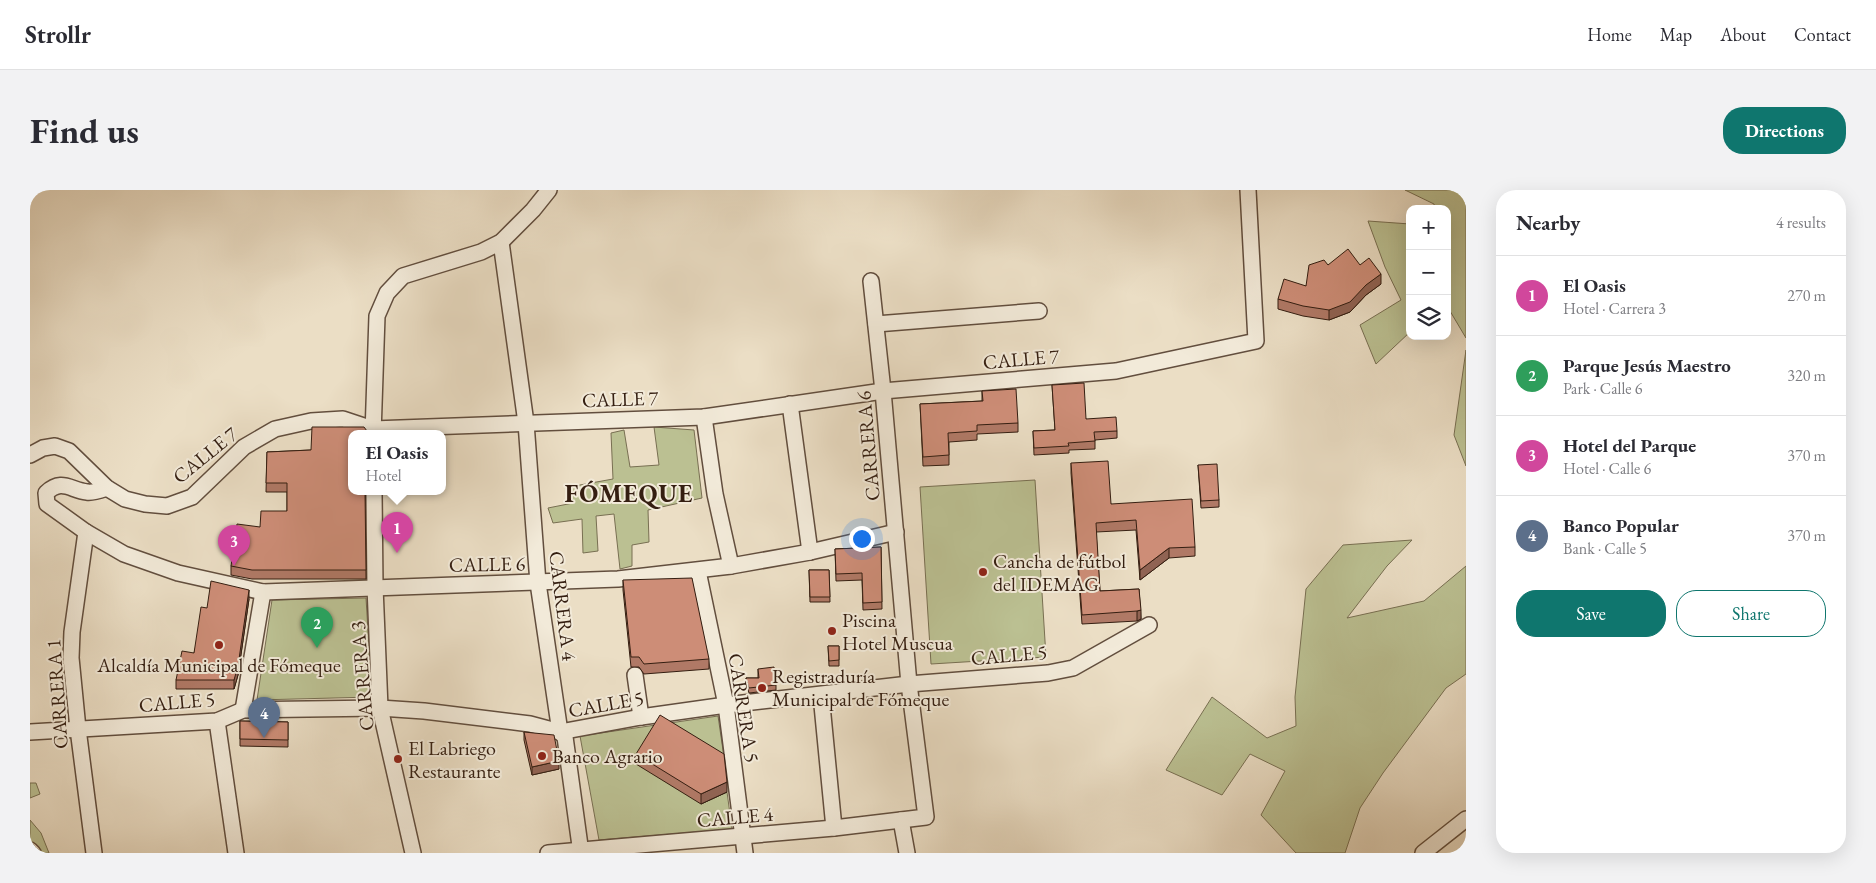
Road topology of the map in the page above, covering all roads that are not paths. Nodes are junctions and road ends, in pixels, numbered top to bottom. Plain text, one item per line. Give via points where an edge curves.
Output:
1 (549, 190) edge
2 (1248, 190) edge
3 (501, 242) junction
4 (871, 281) dead end
5 (1039, 311) dead end
6 (876, 324) junction
7 (883, 391) junction
8 (790, 404) junction
9 (704, 417) junction
10 (526, 422) junction
11 (368, 430) edge
12 (373, 430) edge
13 (404, 430) edge
14 (30, 455) edge
15 (107, 488) junction
16 (374, 495) edge
17 (86, 532) junction
18 (896, 532) junction
19 (810, 552) junction
20 (731, 566) junction
21 (698, 571) junction
22 (538, 583) junction
23 (375, 587) junction
24 (263, 592) junction
25 (1149, 625) dead end
26 (635, 675) dead end
27 (909, 684) junction
28 (821, 695) junction
29 (726, 705) junction
30 (380, 708) junction
31 (243, 710) junction
32 (640, 717) junction
33 (217, 721) junction
34 (78, 729) junction
35 (30, 732) edge
36 (560, 732) junction
37 (926, 817) joint
38 (901, 820) junction
39 (1466, 820) edge
40 (834, 828) junction
41 (743, 836) junction
42 (30, 850) edge
43 (581, 851) edge
44 (33, 853) edge
45 (94, 853) edge
46 (236, 853) edge
47 (413, 853) edge
48 (548, 853) edge
49 (744, 853) edge
50 (907, 853) edge
51 (1423, 853) edge

1 - 3 street
2 - 7 street, CALLE 7 via 1256,341 1116,371
3 - 10 street, CARRERA 4
3 - 12 street via 481,252 403,276 387,293 377,316
4 - 6 street, CARRERA 6
5 - 6 street
6 - 7 street, CARRERA 6
7 - 8 street, CALLE 7
7 - 18 street, CARRERA 6
8 - 9 street, CALLE 7
8 - 19 street
9 - 10 street, CALLE 7
9 - 20 street via 714,494
10 - 13 street, CALLE 7
10 - 22 street, CARRERA 4
11 - 15 street, CALLE 7 via 343,419 311,421 275,429 244,447 192,497 166,506 126,499
14 - 15 street, CALLE 7 via 55,446 69,451
15 - 17 street, CALLE 6 via 89,493 59,485 46,493 48,504
16 - 23 street, CARRERA 3
17 - 24 street, CALLE 6 via 124,554 178,573
17 - 34 street, CARRERA 1 via 72,632 71,658
18 - 19 street, CALLE 6
18 - 27 street, CARRERA 6
19 - 20 street, CALLE 6
20 - 21 street, CALLE 6
21 - 22 street, CALLE 6
21 - 29 street, CARRERA 5
22 - 23 street, CALLE 6
22 - 36 street, CARRERA 4
23 - 24 street, CALLE 6
23 - 30 street, CARRERA 3
24 - 31 street
25 - 27 street, CALLE 5 via 1073,668 1048,673
26 - 32 street
27 - 28 street, CALLE 5
27 - 37 street, CARRERA 6
28 - 29 street, CALLE 5
28 - 40 street
29 - 32 street, CALLE 5
29 - 41 street, CARRERA 5
30 - 31 street, CALLE 5
30 - 36 street, CALLE 5 via 530,724
30 - 47 street, CARRERA 3
31 - 33 street, CALLE 5
32 - 36 street, CALLE 5
33 - 34 street, CALLE 5
33 - 46 street
34 - 35 street, CALLE 5
34 - 45 street, CARRERA 1
36 - 43 street, CARRERA 4 via 565,737
37 - 38 street, CALLE 4
38 - 40 street, CALLE 4
38 - 50 street
39 - 51 street
40 - 41 street, CALLE 4
41 - 43 street, CALLE 4
41 - 49 street, CARRERA 5
42 - 44 street
43 - 48 street, CALLE 4

